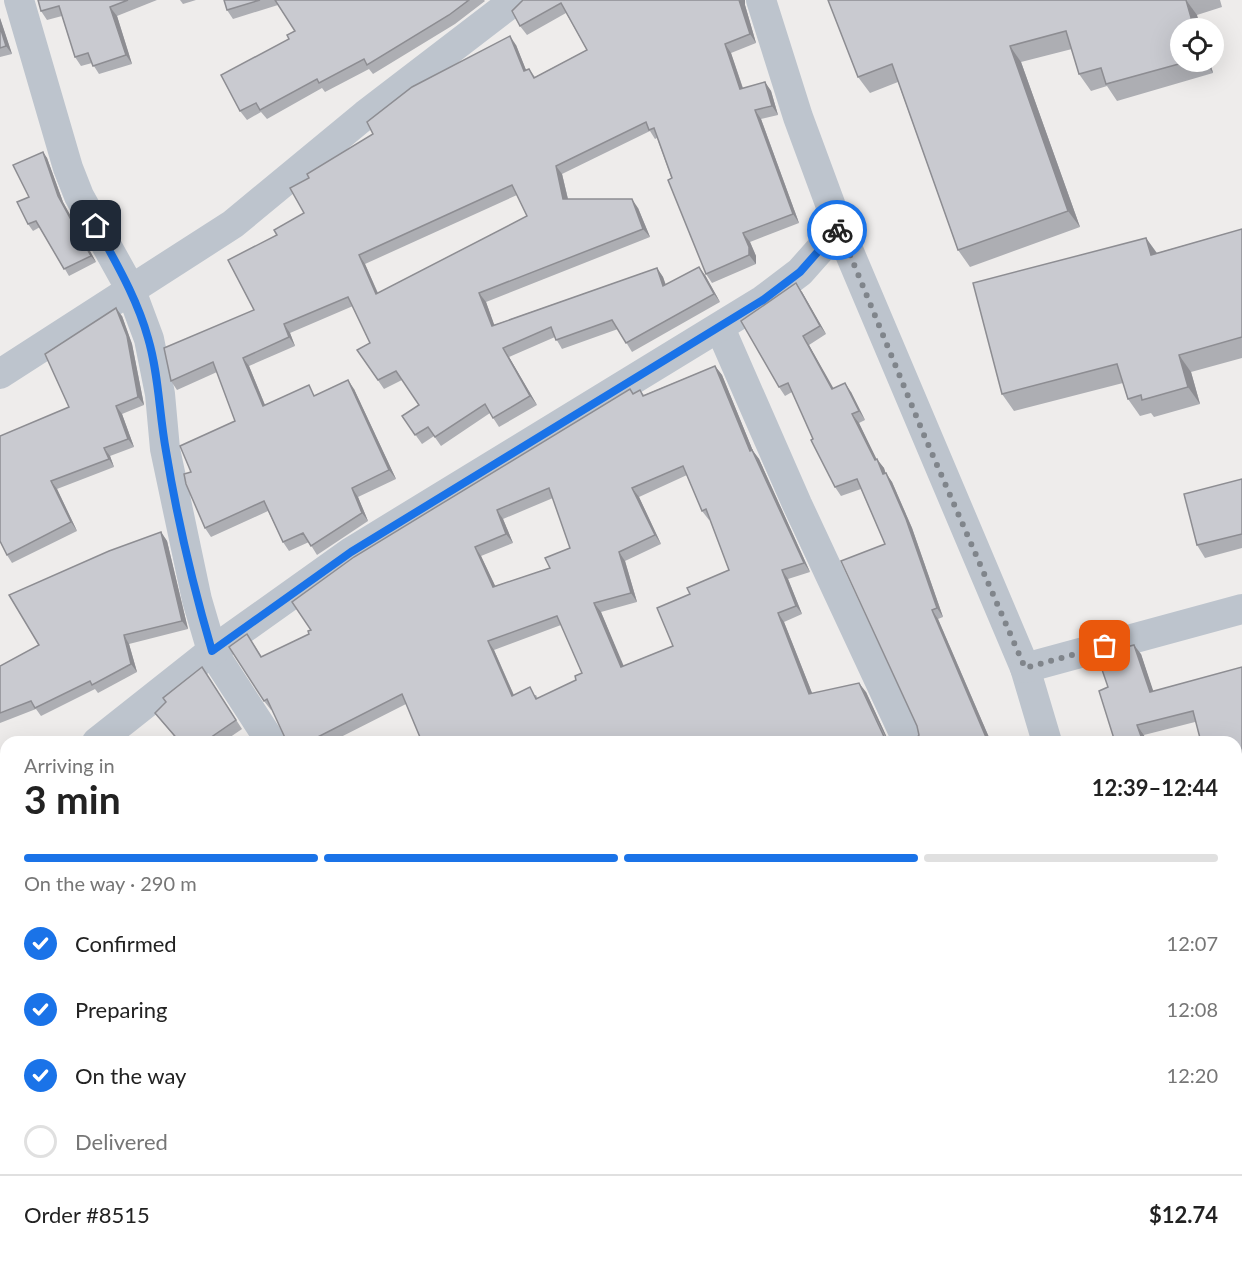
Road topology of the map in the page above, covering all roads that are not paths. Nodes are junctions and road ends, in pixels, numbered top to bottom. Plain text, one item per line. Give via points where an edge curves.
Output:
1 (19, 0) edge
2 (515, 0) edge
3 (761, 0) edge
4 (839, 228) junction
5 (130, 288) junction
6 (720, 328) junction
7 (0, 374) edge
8 (1242, 609) edge
9 (212, 651) junction
10 (1025, 668) junction
11 (105, 736) edge
12 (267, 736) edge
13 (905, 736) edge
14 (1045, 736) edge

1 - 5 street via 79,196
2 - 5 street via 232,224
3 - 4 street
4 - 6 street via 800,272
4 - 10 street
5 - 7 street
5 - 9 street via 149,339 165,449 197,600
6 - 9 street via 351,552
6 - 13 street
8 - 10 street
9 - 11 street
9 - 12 street
10 - 14 street

